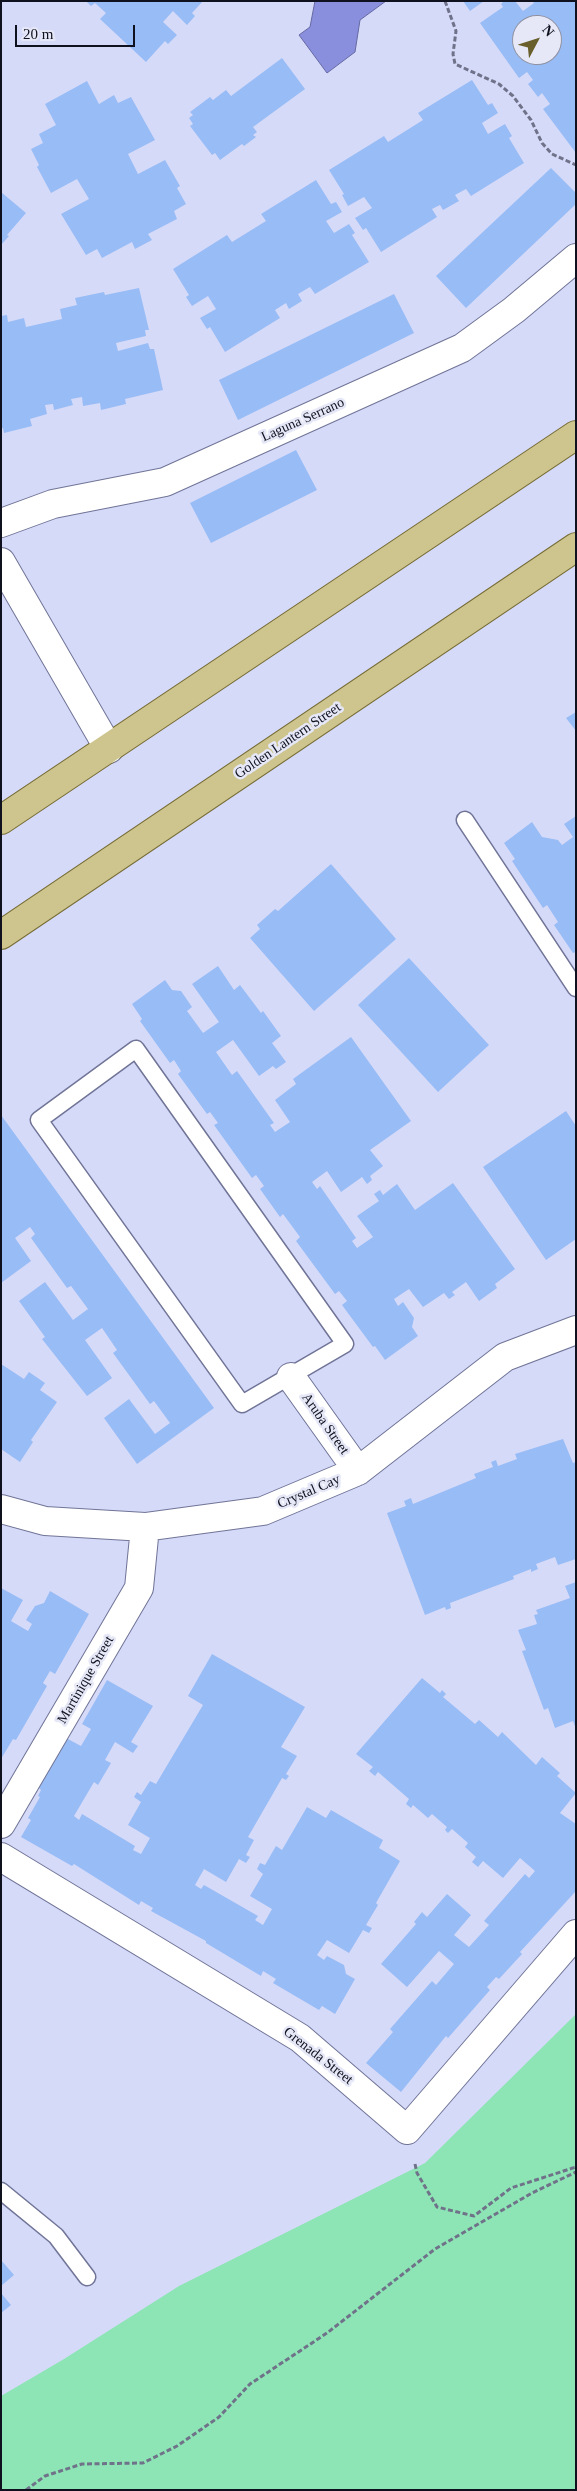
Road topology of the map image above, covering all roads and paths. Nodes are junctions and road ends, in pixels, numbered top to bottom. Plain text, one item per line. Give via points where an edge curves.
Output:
1 (445, 1) edge
2 (576, 164) edge
3 (576, 258) edge
4 (576, 434) edge
5 (1, 523) edge
6 (576, 547) edge
7 (1, 562) edge
8 (109, 748) junction
9 (1, 820) edge
10 (465, 820) dead end
11 (1, 935) edge
12 (576, 988) edge
13 (576, 1330) edge
14 (291, 1377) junction
15 (358, 1471) junction
16 (1, 1508) edge
17 (145, 1527) junction
18 (1, 1824) edge
19 (1, 1856) edge
20 (576, 1934) edge
21 (407, 2130) junction
22 (576, 2167) edge
23 (576, 2172) edge
24 (1, 2191) edge
25 (87, 2277) dead end
26 (26, 2490) edge

1 - 2 path via 456,31 452,54 455,64 499,84 514,96 552,154
3 - 5 street, Laguna Serrano via 462,348 165,482 53,504
4 - 8 main road
6 - 11 main road, Golden Lantern Street
7 - 8 street
8 - 9 main road
10 - 12 lane
13 - 15 street, Crystal Cay via 505,1357
14 - 14 lane via 345,1344 136,1049 39,1120 242,1404
14 - 15 street, Aruba Street
15 - 17 street, Crystal Cay via 263,1511
16 - 17 street, Crystal Cay via 45,1521
17 - 18 street, Martinique Street via 139,1588
19 - 21 street, Grenada Street via 300,2038
20 - 21 street
21 - 22 path via 417,2173 436,2207 474,2216 511,2188
23 - 26 path via 532,2193 435,2249 327,2334 250,2384 219,2417 177,2446 143,2463 82,2464 45,2476
24 - 25 lane via 56,2236

